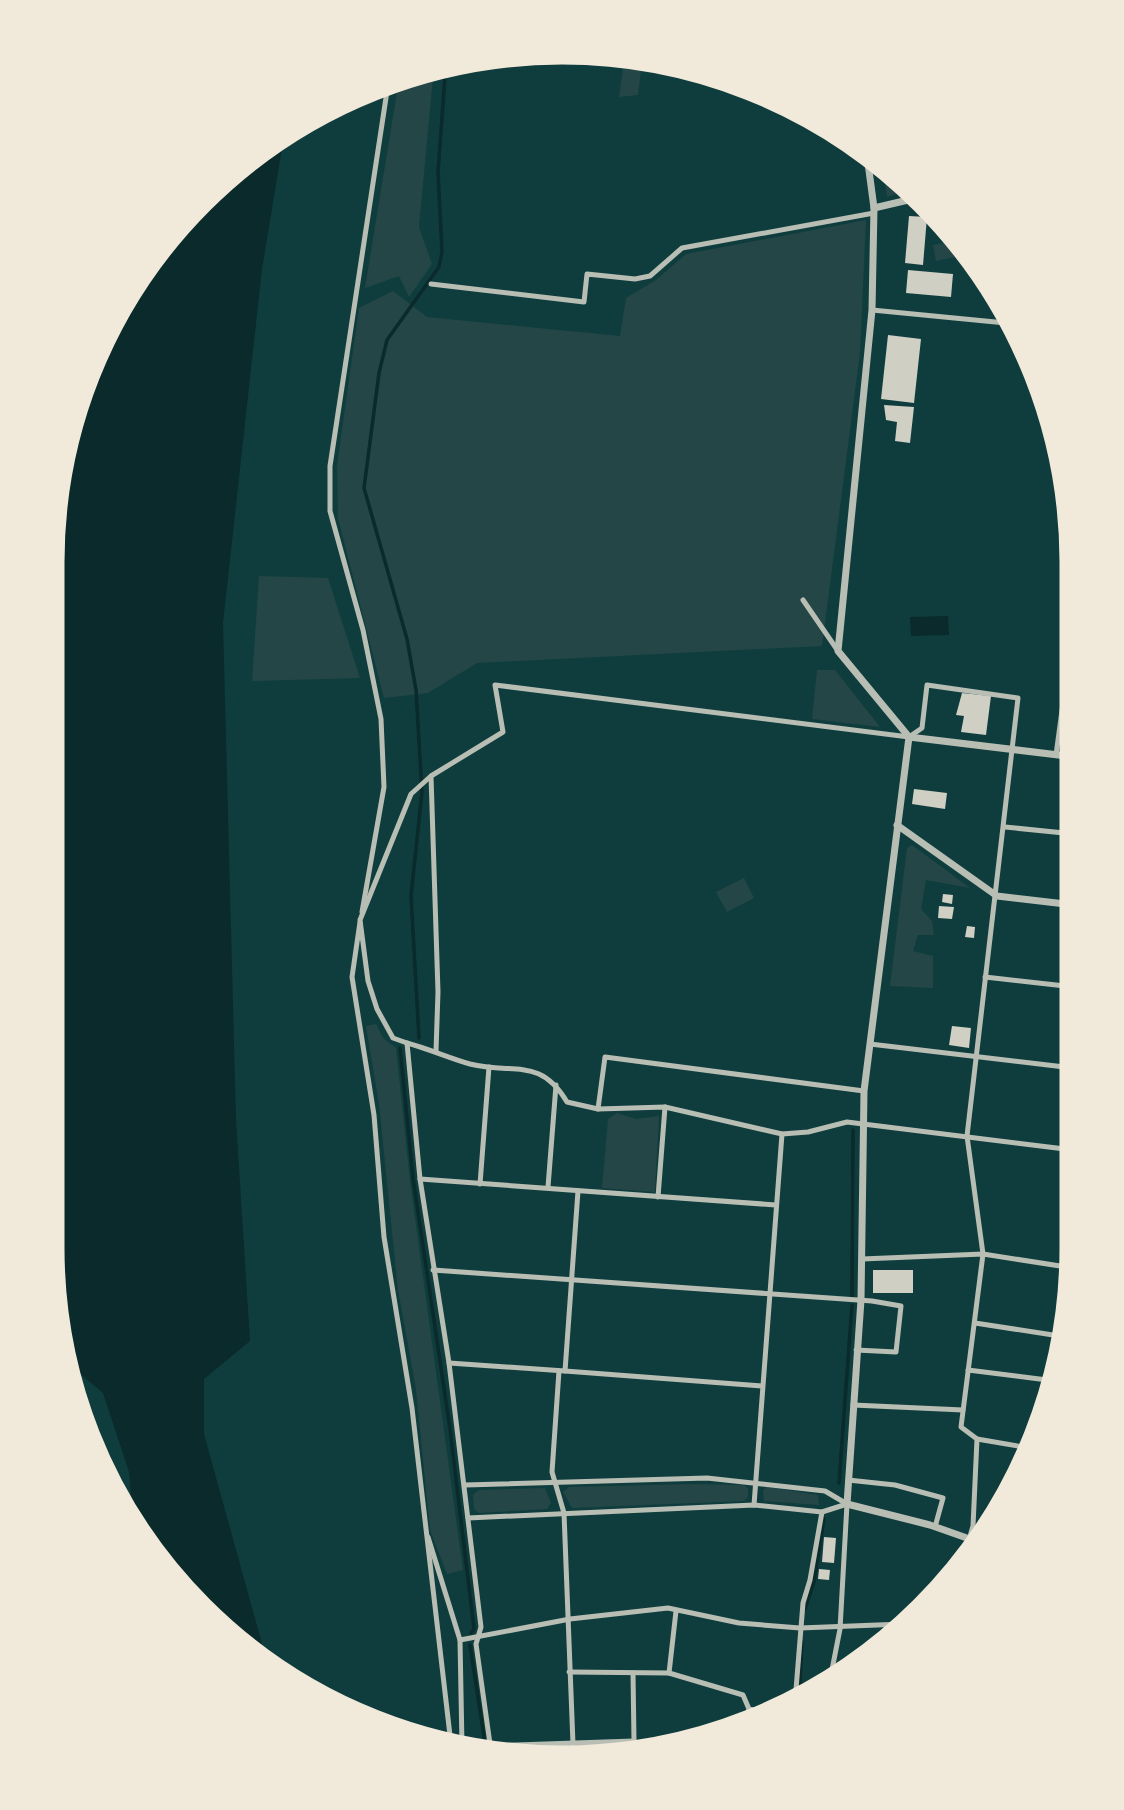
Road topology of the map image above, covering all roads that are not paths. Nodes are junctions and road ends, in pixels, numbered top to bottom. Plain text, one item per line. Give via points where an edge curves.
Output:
1 (387, 91) edge
2 (868, 163) edge
3 (910, 200) edge
4 (874, 211) junction
5 (431, 284) dead end
6 (872, 310) junction
7 (1004, 323) edge
8 (803, 600) dead end
9 (838, 651) junction
10 (1064, 695) edge
11 (909, 737) junction
12 (1013, 750) junction
13 (1056, 755) junction
14 (1064, 756) edge
15 (432, 776) junction
16 (897, 825) junction
17 (1005, 827) junction
18 (1064, 833) edge
19 (996, 896) junction
20 (1064, 904) edge
21 (360, 920) junction
22 (985, 978) junction
23 (1064, 986) edge
24 (407, 1043) junction
25 (870, 1044) junction
26 (436, 1051) junction
27 (976, 1056) junction
28 (489, 1067) junction
29 (1064, 1067) edge
30 (556, 1083) junction
31 (864, 1091) junction
32 (665, 1107) junction
33 (598, 1109) junction
34 (863, 1125) junction
35 (782, 1133) junction
36 (967, 1136) junction
37 (1064, 1149) edge
38 (420, 1180) junction
39 (480, 1184) junction
40 (548, 1187) junction
41 (579, 1191) junction
42 (658, 1197) junction
43 (776, 1206) junction
44 (984, 1254) junction
45 (862, 1259) junction
46 (1063, 1266) edge
47 (433, 1270) junction
48 (571, 1280) junction
49 (770, 1294) junction
50 (861, 1300) junction
51 (975, 1323) junction
52 (1057, 1336) edge
53 (856, 1350) junction
54 (449, 1363) junction
55 (968, 1370) junction
56 (562, 1371) junction
57 (1046, 1380) edge
58 (762, 1386) junction
59 (853, 1405) junction
60 (963, 1410) junction
61 (977, 1439) junction
62 (1023, 1447) edge
63 (848, 1480) junction
64 (755, 1481) junction
65 (554, 1482) junction
66 (464, 1485) junction
67 (846, 1504) junction
68 (754, 1505) junction
69 (822, 1512) junction
70 (564, 1513) junction
71 (468, 1518) junction
72 (934, 1527) junction
73 (425, 1532) junction
74 (969, 1539) junction
75 (967, 1545) edge
76 (676, 1611) junction
77 (570, 1619) junction
78 (894, 1625) edge
79 (800, 1628) junction
80 (840, 1629) junction
81 (478, 1637) junction
82 (460, 1640) junction
83 (569, 1672) junction
84 (832, 1672) edge
85 (633, 1673) junction
86 (669, 1673) junction
87 (796, 1693) edge
88 (749, 1709) junction
89 (757, 1711) edge
90 (747, 1715) edge
91 (450, 1738) edge
92 (462, 1740) edge
93 (634, 1741) junction
94 (573, 1744) junction
95 (491, 1745) edge
96 (634, 1745) edge
97 (509, 1747) edge

1 - 21 street via 330,466 330,511 363,630 381,719 384,787
2 - 4 street
3 - 4 street
4 - 5 street via 682,248 650,276 587,274 583,302
4 - 6 street
6 - 7 street
6 - 9 street
8 - 9 street
9 - 11 street
10 - 13 street
11 - 12 street
11 - 12 street via 922,728 927,685 1018,698
11 - 15 street via 495,685 503,733
11 - 16 street
12 - 13 street
12 - 17 street
13 - 14 street
15 - 21 street via 407,801
15 - 26 street
16 - 19 street
16 - 25 street
17 - 18 street
17 - 19 street
19 - 20 street
19 - 22 street
21 - 24 street via 368,981 377,1009 393,1038
21 - 73 street via 352,976 374,1115 384,1237 412,1408
22 - 23 street
22 - 27 street
24 - 26 street
24 - 38 street
25 - 27 street
25 - 31 street
26 - 28 street
27 - 29 street
27 - 36 street
28 - 30 street via 523,1070
28 - 39 street
30 - 33 street via 567,1102
30 - 40 street
31 - 33 street via 605,1057
31 - 34 street
32 - 33 street
32 - 35 street
32 - 42 street
34 - 35 street via 847,1122
34 - 36 street
34 - 45 street
35 - 43 street
36 - 37 street
36 - 44 street
38 - 39 street
38 - 47 street
39 - 40 street
40 - 41 street
41 - 42 street
41 - 48 street
42 - 43 street
43 - 49 street
44 - 45 street
44 - 46 street
44 - 51 street
45 - 50 street
47 - 48 street
47 - 54 street
48 - 49 street
48 - 56 street
49 - 50 street
49 - 58 street
50 - 53 street
50 - 53 street via 901,1306 900,1318 896,1352
51 - 52 street
51 - 55 street
53 - 59 street
54 - 56 street
54 - 66 street
55 - 57 street
55 - 60 street
56 - 58 street
56 - 65 street
58 - 64 street
59 - 60 street
59 - 63 street
60 - 61 street via 961,1427
61 - 62 street
61 - 74 street
63 - 67 street
63 - 72 street via 943,1498
64 - 65 street
64 - 67 street via 825,1491
64 - 68 street
65 - 66 street
65 - 70 street
66 - 71 street
67 - 69 street
67 - 72 street
67 - 80 street
68 - 69 street
68 - 70 street
69 - 79 street
70 - 71 street
70 - 77 street
71 - 81 street via 481,1627
72 - 74 street
73 - 82 street
73 - 91 street
74 - 75 street
76 - 77 street via 668,1608
76 - 79 street
76 - 86 street
77 - 81 street
77 - 83 street
78 - 80 street
79 - 80 street
79 - 87 street
80 - 84 street
81 - 82 street
81 - 95 street
82 - 92 street
83 - 85 street
83 - 94 street
85 - 86 street
85 - 93 street
86 - 88 street via 743,1695
88 - 89 street
88 - 90 street
93 - 94 street
93 - 96 street
94 - 97 street

